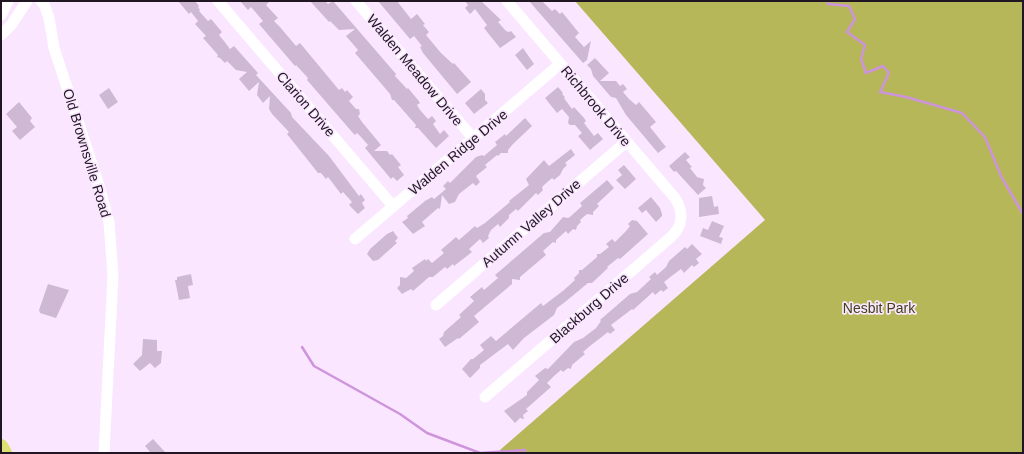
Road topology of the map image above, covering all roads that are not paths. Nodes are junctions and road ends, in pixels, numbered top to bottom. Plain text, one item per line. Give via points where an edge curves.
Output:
1 (8, 1) edge
2 (27, 1) edge
3 (41, 1) edge
4 (218, 1) edge
5 (356, 1) edge
6 (507, 1) edge
7 (1, 15) edge
8 (1, 35) edge
9 (560, 64) junction
10 (473, 138) junction
11 (626, 142) junction
12 (394, 206) junction
13 (681, 212) joint
14 (355, 239) dead end
15 (436, 305) dead end
16 (485, 397) dead end
17 (1, 446) edge
18 (5, 453) edge
19 (104, 453) edge

1 - 7 street
2 - 8 street via 12,24
3 - 19 street, Old Brownsville Road via 49,18 54,48 109,222 113,276
4 - 12 street, Clarion Drive
5 - 10 street, Walden Meadow Drive
6 - 9 street, Richbrook Drive
9 - 10 street, Walden Ridge Drive
9 - 11 street, Richbrook Drive
10 - 12 street, Walden Ridge Drive
11 - 13 street, Richbrook Drive via 675,198
11 - 15 street, Autumn Valley Drive
12 - 14 street, Walden Ridge Drive
13 - 16 street, Blackburg Drive via 679,228 671,238
17 - 18 main road

